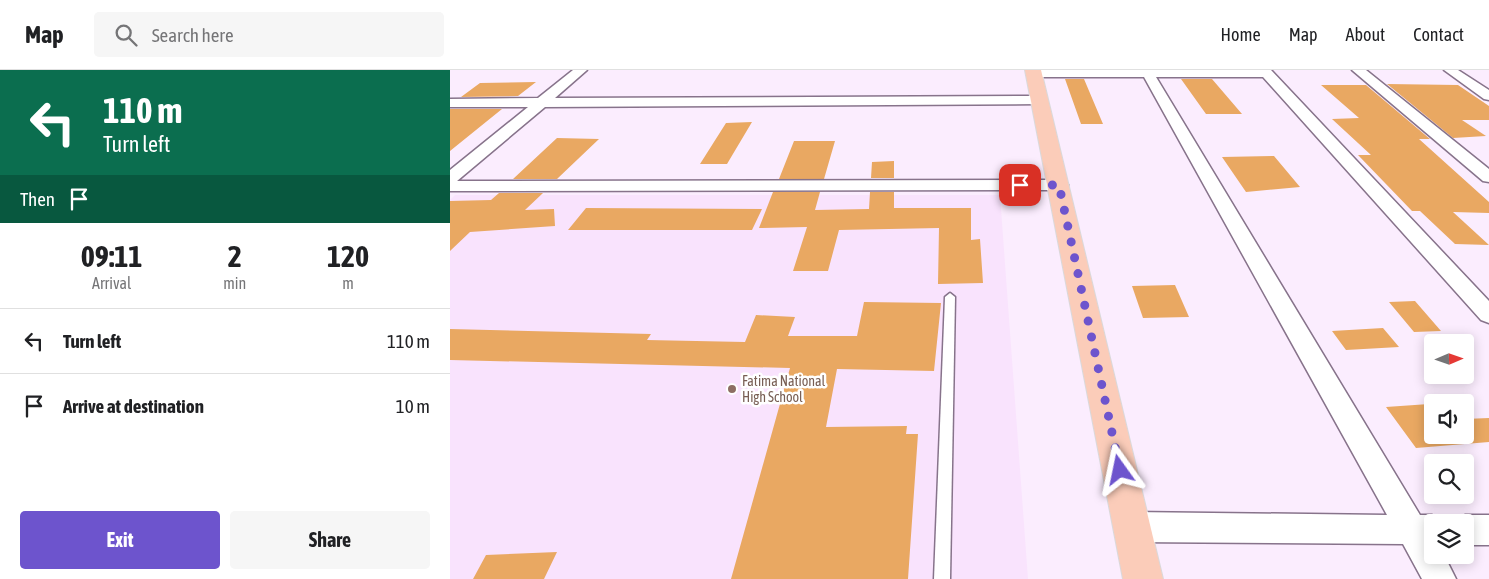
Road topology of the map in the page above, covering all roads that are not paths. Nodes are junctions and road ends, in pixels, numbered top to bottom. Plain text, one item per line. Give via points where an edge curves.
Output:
1 (581, 70) edge
2 (1358, 70) edge
3 (1450, 70) edge
4 (1265, 71) edge
5 (1033, 72) edge
6 (1147, 72) edge
7 (1489, 96) edge
8 (1040, 100) junction
9 (542, 102) junction
10 (450, 103) edge
11 (1489, 177) edge
12 (450, 178) edge
13 (1059, 185) junction
14 (450, 186) edge
15 (950, 297) dead end
16 (1489, 315) edge
17 (1132, 527) junction
18 (1422, 530) edge
19 (1474, 530) edge
20 (1489, 530) edge
21 (942, 579) edge
22 (1143, 579) edge
23 (1440, 579) edge

1 - 9 street
2 - 11 street
3 - 7 street
4 - 6 street
4 - 16 street
5 - 6 street
5 - 8 main road
6 - 18 street
8 - 9 street
8 - 13 main road
9 - 10 street
9 - 12 street
13 - 14 street
13 - 17 main road
15 - 21 lane
17 - 18 street
17 - 22 main road
18 - 23 street
19 - 20 street

